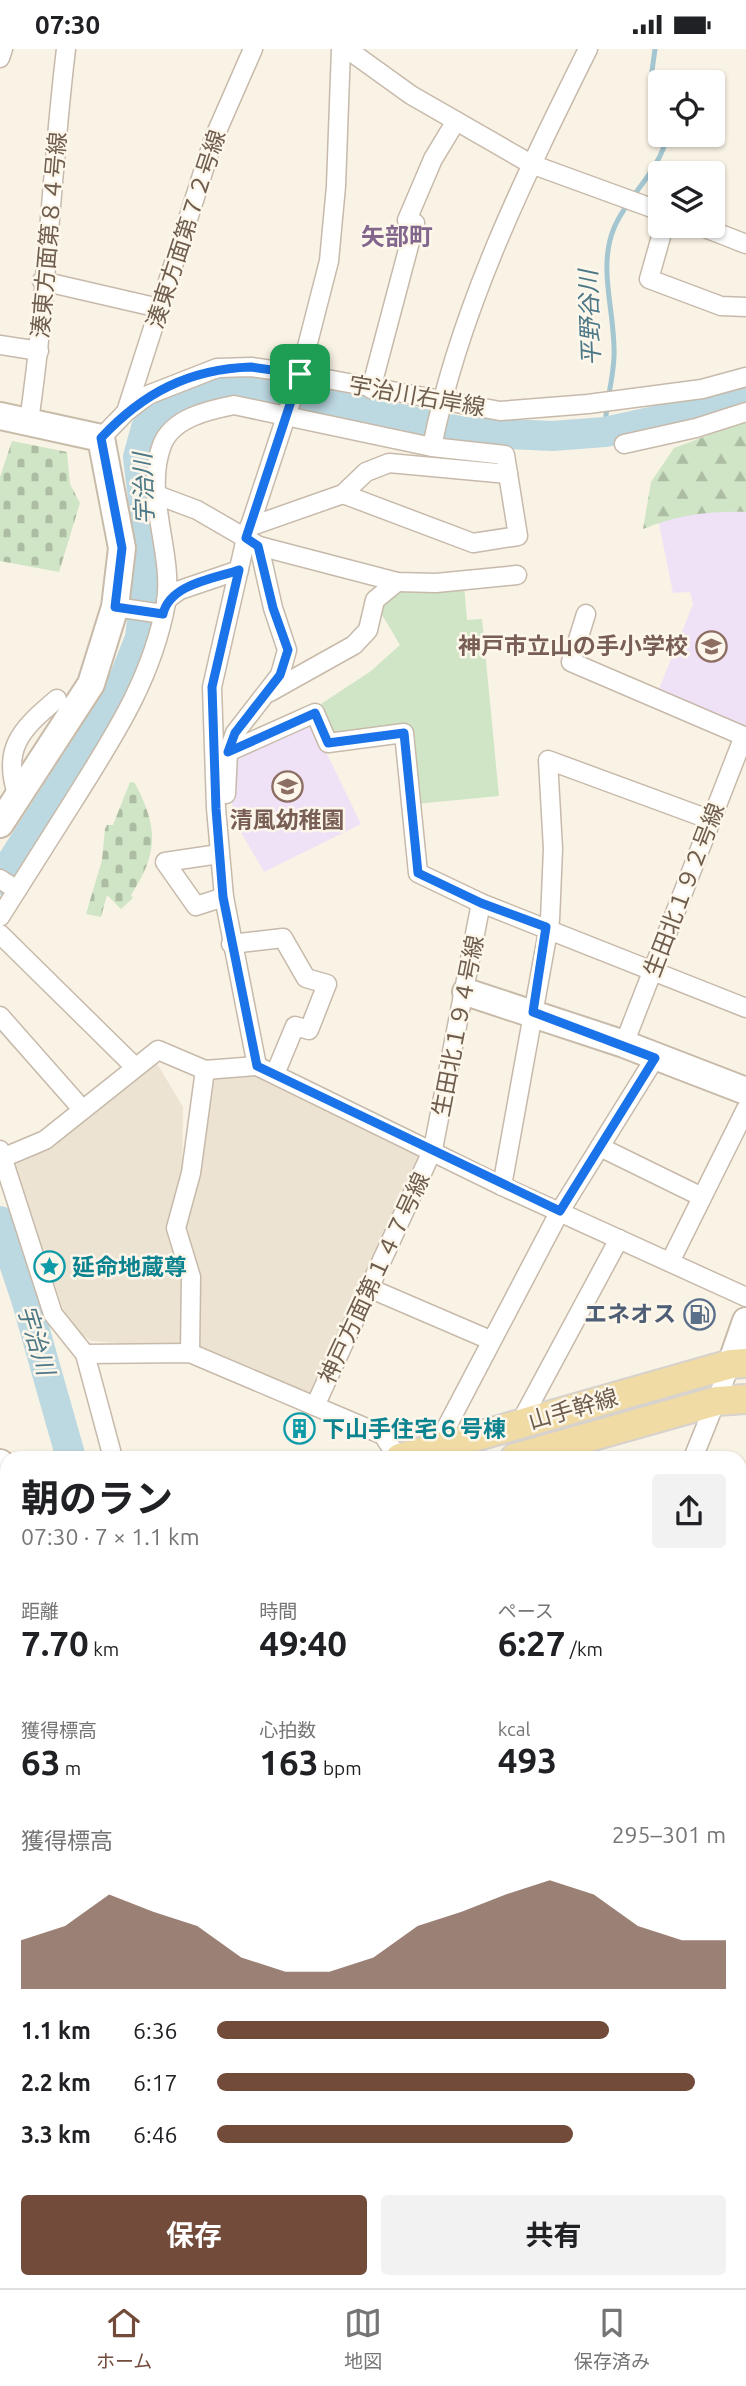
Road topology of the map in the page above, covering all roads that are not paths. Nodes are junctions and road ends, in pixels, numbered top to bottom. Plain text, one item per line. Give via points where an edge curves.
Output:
1 (3, 49) edge
2 (66, 49) edge
3 (253, 49) edge
4 (344, 49) edge
5 (587, 49) edge
6 (0, 58) edge
7 (456, 121) junction
8 (531, 164) junction
9 (648, 206) edge
10 (725, 236) edge
11 (661, 238) edge
12 (746, 244) edge
13 (42, 281) junction
14 (746, 307) edge
15 (159, 308) junction
16 (0, 345) edge
17 (39, 351) junction
18 (746, 377) edge
19 (299, 380) junction
20 (371, 389) junction
21 (440, 402) junction
22 (288, 411) junction
23 (125, 412) junction
24 (746, 412) edge
25 (0, 416) edge
26 (29, 421) junction
27 (101, 438) junction
28 (624, 444) dead end
29 (435, 445) junction
30 (436, 467) junction
31 (508, 474) junction
32 (343, 494) junction
33 (157, 495) junction
34 (251, 537) junction
35 (239, 570) junction
36 (517, 575) dead end
37 (397, 582) junction
38 (123, 608) junction
39 (162, 609) junction
40 (586, 614) dead end
41 (267, 694) junction
42 (57, 699) dead end
43 (745, 736) edge
44 (228, 752) junction
45 (5, 763) edge
46 (18, 797) junction
47 (216, 809) junction
48 (711, 820) junction
49 (0, 824) edge
50 (219, 854) junction
51 (10, 885) edge
52 (223, 897) junction
53 (481, 903) junction
54 (0, 917) edge
55 (546, 927) junction
56 (0, 934) edge
57 (231, 944) junction
58 (653, 969) junction
59 (466, 992) junction
60 (746, 1008) edge
61 (533, 1012) junction
62 (0, 1016) edge
63 (624, 1044) junction
64 (655, 1058) junction
65 (257, 1066) junction
66 (135, 1067) junction
67 (205, 1070) junction
68 (275, 1074) junction
69 (746, 1091) edge
70 (82, 1109) junction
71 (746, 1109) edge
72 (600, 1147) junction
73 (433, 1149) junction
74 (1, 1156) edge
75 (502, 1186) junction
76 (702, 1197) junction
77 (560, 1211) junction
78 (619, 1239) junction
79 (670, 1262) junction
80 (369, 1288) junction
81 (746, 1297) edge
82 (746, 1321) edge
83 (490, 1340) junction
84 (190, 1353) junction
85 (85, 1354) junction
86 (738, 1364) edge
87 (746, 1399) edge
88 (717, 1401) junction
89 (315, 1406) junction
90 (520, 1423) junction
91 (111, 1451) edge
92 (394, 1451) edge
93 (434, 1451) edge
94 (439, 1451) edge
95 (540, 1451) edge
96 (696, 1451) edge

1 - 6 street
2 - 13 street, 湊東方面第８４号線
3 - 15 street, 湊東方面第７２号線 via 214,138
4 - 7 street
4 - 19 street via 329,261
5 - 8 street
7 - 8 street
7 - 20 street via 433,159 407,220 415,223
8 - 9 street
8 - 21 street
10 - 12 street
11 - 14 street via 649,279 721,306
13 - 15 street
13 - 17 street, 湊東方面第８４号線
15 - 23 street, 湊東方面第７２号線
16 - 17 street
17 - 26 street, 湊東方面第８４号線
18 - 21 street, 宇治川右岸線 via 702,389 588,404 500,411
19 - 20 street, 宇治川右岸線
19 - 22 street
19 - 23 street, 宇治川右岸線 via 251,367 217,368 148,395
20 - 21 street, 宇治川右岸線
21 - 29 street
22 - 29 street
22 - 33 street via 234,405 203,411 178,426 163,442 156,465
22 - 34 street
23 - 27 street, 宇治川右岸線
24 - 28 street
25 - 26 street
26 - 27 street
27 - 38 street via 122,548
29 - 30 street
29 - 31 street via 505,455
30 - 31 street
30 - 32 street via 389,463 366,472
31 - 32 street via 518,536 474,543
32 - 34 street
33 - 34 street
33 - 39 street
34 - 35 street
34 - 37 street
34 - 41 street via 288,650 280,675
35 - 39 street via 180,590
35 - 47 street via 212,687
36 - 37 street
37 - 41 street via 375,600 368,630 354,645
38 - 39 street
38 - 46 street via 92,684
39 - 51 street via 131,709
40 - 43 street via 570,662
41 - 44 street via 235,733
42 - 45 street via 23,730
43 - 48 street, 生田北１９２号線
44 - 47 street via 225,808
44 - 53 street via 315,713 328,743 404,733 418,873
45 - 46 street
46 - 49 street
47 - 50 street
48 - 55 street via 548,760 553,849
48 - 58 street, 生田北１９２号線
50 - 52 street
50 - 52 street via 164,862 196,906
51 - 54 street
52 - 57 street
53 - 55 street
53 - 59 street, 生田北１９４号線
55 - 58 street
55 - 61 street
56 - 66 street
57 - 65 street
57 - 68 street via 283,938 306,978 327,984 309,1030 295,1026
58 - 60 street
58 - 63 street, 生田北１９２号線
59 - 61 street
59 - 73 street, 生田北１９４号線
61 - 63 street
61 - 75 street
62 - 70 street
63 - 64 street
64 - 69 street
64 - 72 street
65 - 67 street
65 - 68 street
66 - 67 street via 158,1050
66 - 70 street
67 - 84 street via 191,1173 176,1228 191,1277
68 - 73 street
70 - 74 street via 45,1140
71 - 76 street
72 - 76 street
72 - 77 street
73 - 75 street
73 - 80 street, 神戸方面第１４７号線
74 - 85 street via 53,1314
75 - 77 street
76 - 79 street
77 - 78 street
77 - 83 street
78 - 79 street
78 - 90 street
79 - 81 street
80 - 83 street
80 - 89 street, 神戸方面第１４７号線
82 - 86 street
83 - 93 street
84 - 85 street
84 - 89 street
85 - 91 street
86 - 88 street
86 - 90 main road, 山手幹線
87 - 88 main road, 山手幹線
88 - 95 main road, 山手幹線
88 - 96 street
89 - 92 street via 383,1435
90 - 94 main road, 山手幹線

